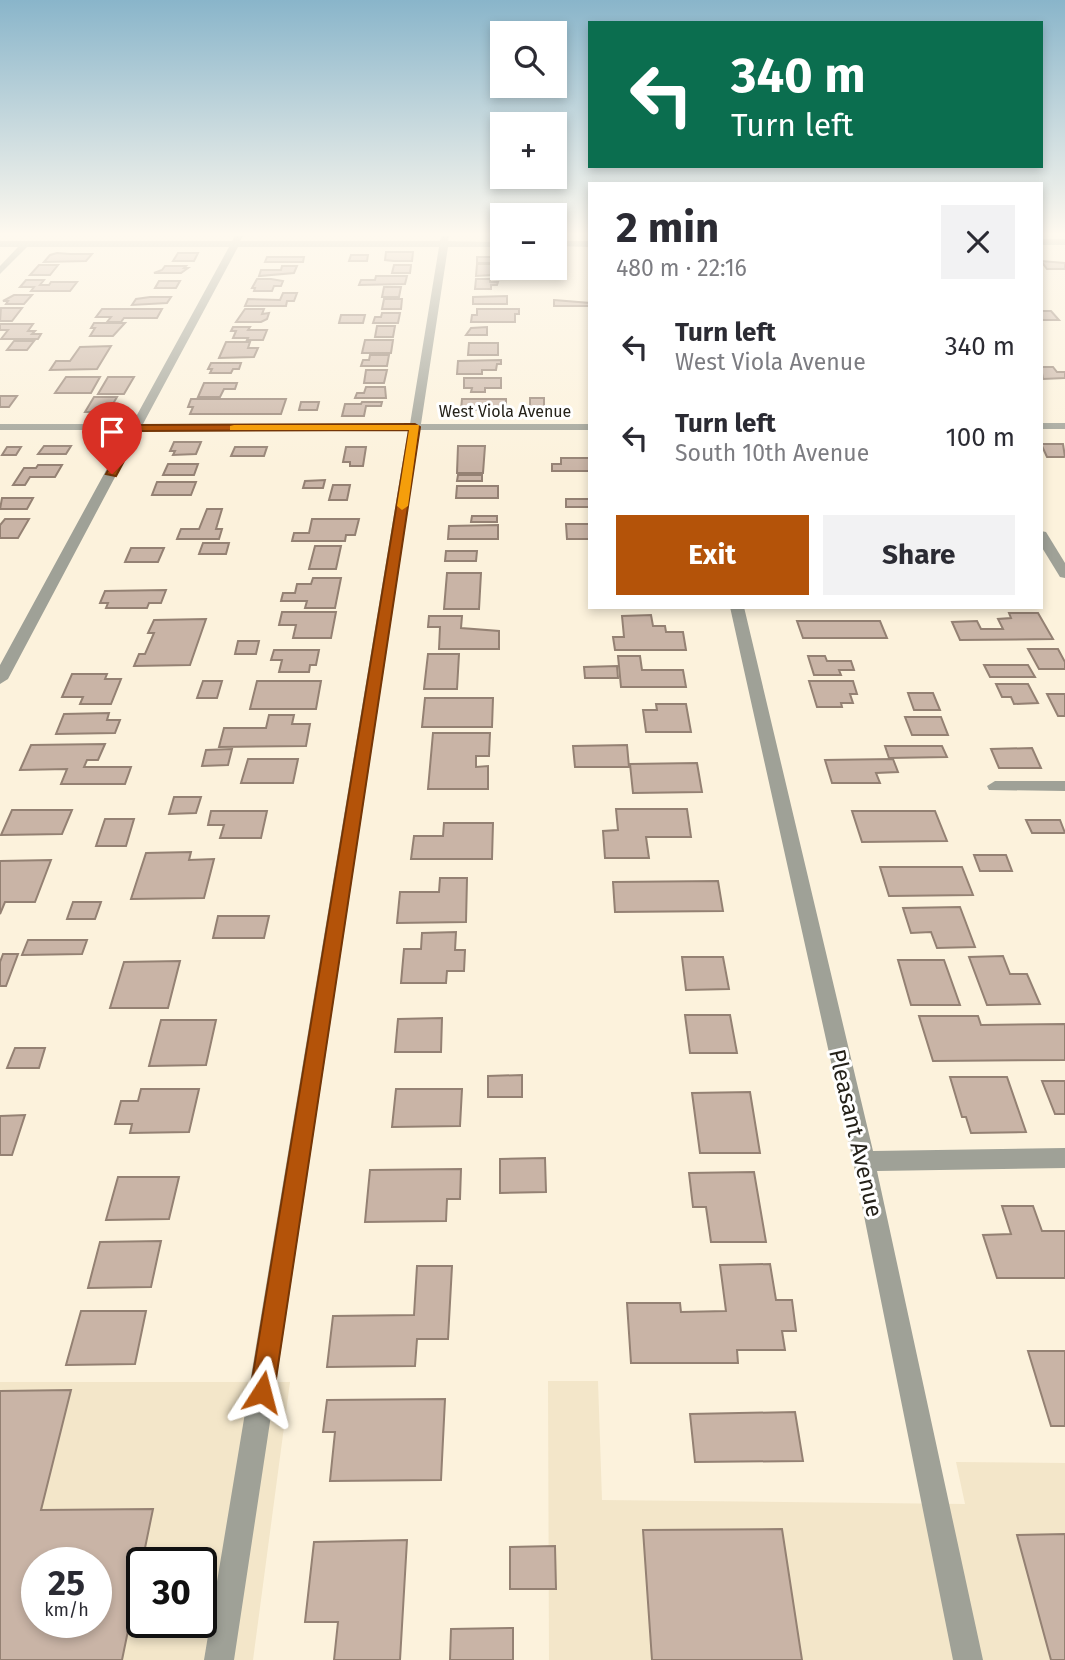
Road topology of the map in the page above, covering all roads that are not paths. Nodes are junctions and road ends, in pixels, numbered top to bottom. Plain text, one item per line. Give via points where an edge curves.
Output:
1 (198, 313) edge
2 (433, 313) edge
3 (1043, 426) edge
4 (1065, 426) edge
5 (0, 427) edge
6 (415, 427) junction
7 (588, 427) edge
8 (137, 428) junction
9 (1043, 538) edge
10 (1065, 574) edge
11 (737, 609) edge
12 (0, 679) edge
13 (995, 786) dead end
14 (1065, 786) edge
15 (1065, 1158) edge
16 (864, 1161) junction
17 (219, 1660) edge
18 (968, 1660) edge

1 - 8 street
2 - 6 street
3 - 4 street
5 - 8 street, West Viola Avenue
6 - 7 street, West Viola Avenue
6 - 8 street, West Viola Avenue
6 - 17 street
8 - 12 street
9 - 10 street
11 - 16 street, Pleasant Avenue
13 - 14 street
15 - 16 street
16 - 18 street, Pleasant Avenue

